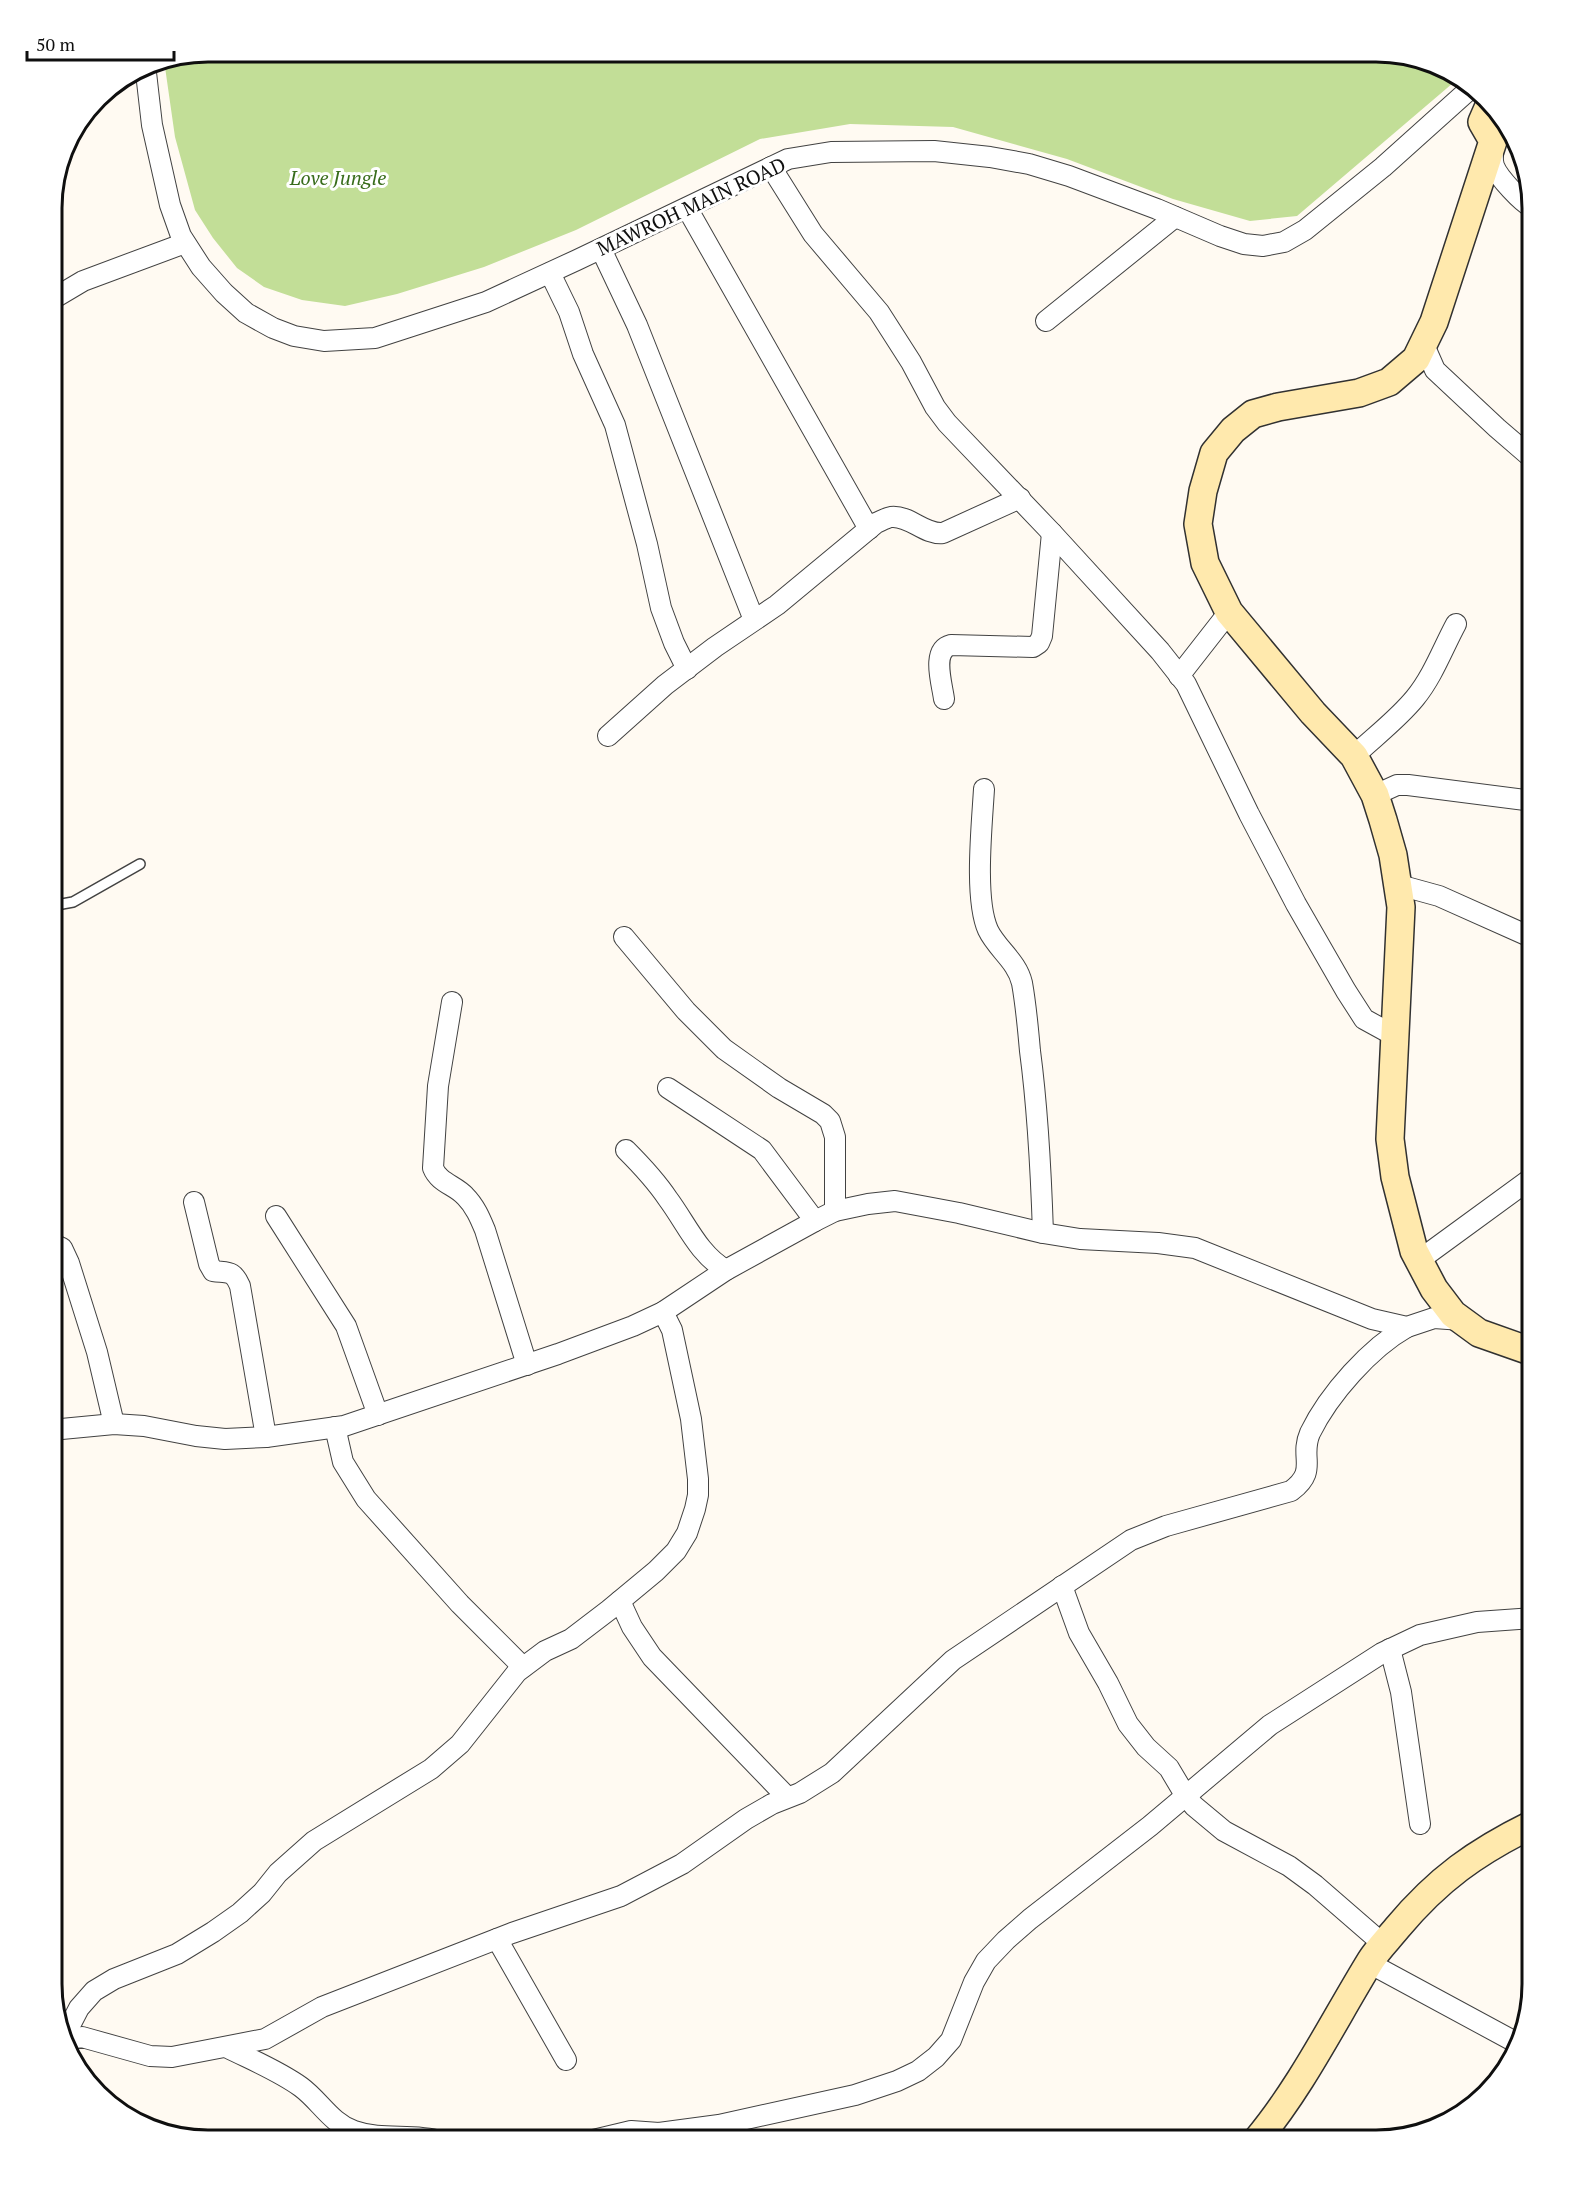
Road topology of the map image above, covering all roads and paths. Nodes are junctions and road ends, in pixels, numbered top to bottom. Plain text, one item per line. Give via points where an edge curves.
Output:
1 (146, 76) edge
2 (1466, 93) edge
3 (1486, 112) edge
4 (1493, 141) junction
5 (771, 167) junction
6 (1522, 201) edge
7 (687, 208) junction
8 (1175, 217) junction
9 (185, 243) junction
10 (601, 249) junction
11 (550, 273) junction
12 (62, 293) edge
13 (1046, 321) dead end
14 (1424, 345) junction
15 (1522, 450) edge
16 (1020, 498) junction
17 (869, 529) junction
18 (1052, 533) junction
19 (1230, 612) junction
20 (754, 620) junction
21 (1456, 624) dead end
22 (687, 669) junction
23 (1179, 676) junction
24 (944, 699) dead end
25 (608, 736) dead end
26 (1354, 756) junction
27 (984, 789) dead end
28 (1375, 795) junction
29 (1522, 800) edge
30 (140, 864) dead end
31 (1399, 885) junction
32 (62, 904) edge
33 (1522, 933) edge
34 (624, 937) dead end
35 (452, 1002) dead end
36 (1395, 1036) junction
37 (668, 1088) dead end
38 (626, 1149) dead end
39 (1522, 1185) edge
40 (194, 1202) dead end
41 (835, 1211) junction
42 (276, 1216) dead end
43 (815, 1221) junction
44 (1043, 1233) junction
45 (62, 1248) edge
46 (1418, 1261) junction
47 (726, 1270) junction
48 (663, 1312) junction
49 (1462, 1320) junction
50 (1407, 1327) junction
51 (1522, 1348) edge
52 (527, 1365) junction
53 (378, 1415) junction
54 (114, 1424) junction
55 (335, 1427) junction
56 (62, 1429) edge
57 (266, 1437) junction
58 (1062, 1586) junction
59 (620, 1601) junction
60 (1522, 1619) edge
61 (1390, 1649) junction
62 (522, 1667) junction
63 (1185, 1795) junction
64 (787, 1797) junction
65 (1420, 1824) dead end
66 (1522, 1829) edge
67 (497, 1939) junction
68 (1376, 1954) junction
69 (66, 2022) edge
70 (73, 2039) edge
71 (1511, 2039) edge
72 (228, 2048) junction
73 (566, 2060) dead end
74 (352, 2130) edge
75 (678, 2130) edge
76 (1264, 2130) edge

1 - 9 street, MAWROH MAIN ROAD via 152,124 170,206
2 - 8 street, MAWROH MAIN ROAD via 1383,166 1305,230 1284,242 1244,244
3 - 4 street via 1482,122
4 - 6 street via 1493,164
4 - 14 street
5 - 7 street, MAWROH MAIN ROAD
5 - 8 street, MAWROH MAIN ROAD via 788,159 831,152 934,152 990,157 1069,176
5 - 16 street via 813,234 879,312 947,423
7 - 10 street, MAWROH MAIN ROAD
7 - 17 street
8 - 13 street
9 - 11 street, MAWROH MAIN ROAD via 201,267 246,313 294,336 324,341 375,338 486,302
9 - 12 street via 83,281
10 - 11 street, MAWROH MAIN ROAD
10 - 20 street via 637,325
11 - 22 street via 615,425 661,608
14 - 15 street via 1436,370
14 - 19 street via 1416,359 1389,382 1359,393 1253,414 1214,453 1198,525 1205,563
16 - 17 street via 943,533 925,531 891,517
16 - 18 street
17 - 20 street
18 - 23 street
18 - 24 street via 1039,643 1033,647 945,646 940,651
19 - 23 street
19 - 26 street via 1313,713
20 - 22 street
21 - 26 street via 1417,696
22 - 25 street
23 - 36 street via 1296,904 1346,991 1364,1019
26 - 28 street
27 - 44 street via 980,876 984,918 1021,981 1035,1090
28 - 29 street via 1397,785 1408,785
28 - 31 street
30 - 32 lane via 73,902
31 - 33 street via 1439,896
31 - 36 street
34 - 41 street via 686,1011 724,1049 830,1120 835,1137
35 - 52 street via 438,1086 434,1168 436,1175 465,1196 477,1212
36 - 46 street via 1390,1139 1395,1178
37 - 43 street via 762,1150
38 - 47 street via 669,1199 706,1254
39 - 46 street
40 - 57 street via 209,1264 213,1271 236,1276 240,1286
41 - 43 street
41 - 44 street via 895,1202 959,1212
42 - 53 street via 346,1326
43 - 47 street
44 - 50 street via 1195,1248 1372,1319
45 - 54 street via 97,1352
46 - 49 street via 1434,1289
47 - 48 street
48 - 52 street
48 - 59 street via 672,1330 691,1419 698,1495 687,1533 676,1551
49 - 50 street via 1434,1318
49 - 51 street via 1479,1333
50 - 58 street via 1391,1336 1364,1362 1323,1411 1306,1449 1305,1477 1291,1491 1166,1526 1131,1540
52 - 53 street
53 - 55 street
54 - 56 street
54 - 57 street via 196,1436
55 - 57 street
55 - 62 street via 343,1462 366,1499
58 - 63 street via 1078,1633 1128,1724 1169,1768
58 - 64 street via 952,1660 832,1773
59 - 62 street via 571,1639
59 - 64 street via 651,1657
60 - 61 street via 1449,1627
61 - 63 street via 1270,1725
61 - 65 street via 1401,1692
62 - 69 street via 460,1744 430,1769 314,1841 240,1913 213,1932 177,1954 114,1978 94,1991
63 - 68 street via 1224,1831 1289,1866 1315,1885
63 - 75 street via 1030,1919 986,1960 951,2040 918,2071 855,2095
64 - 67 street via 652,1881
66 - 68 street via 1465,1862 1431,1890
67 - 72 street via 322,2007 265,2039
67 - 73 street
68 - 71 street
68 - 76 street
70 - 72 street via 82,2037 150,2056 172,2057
72 - 74 street via 302,2088 338,2124

